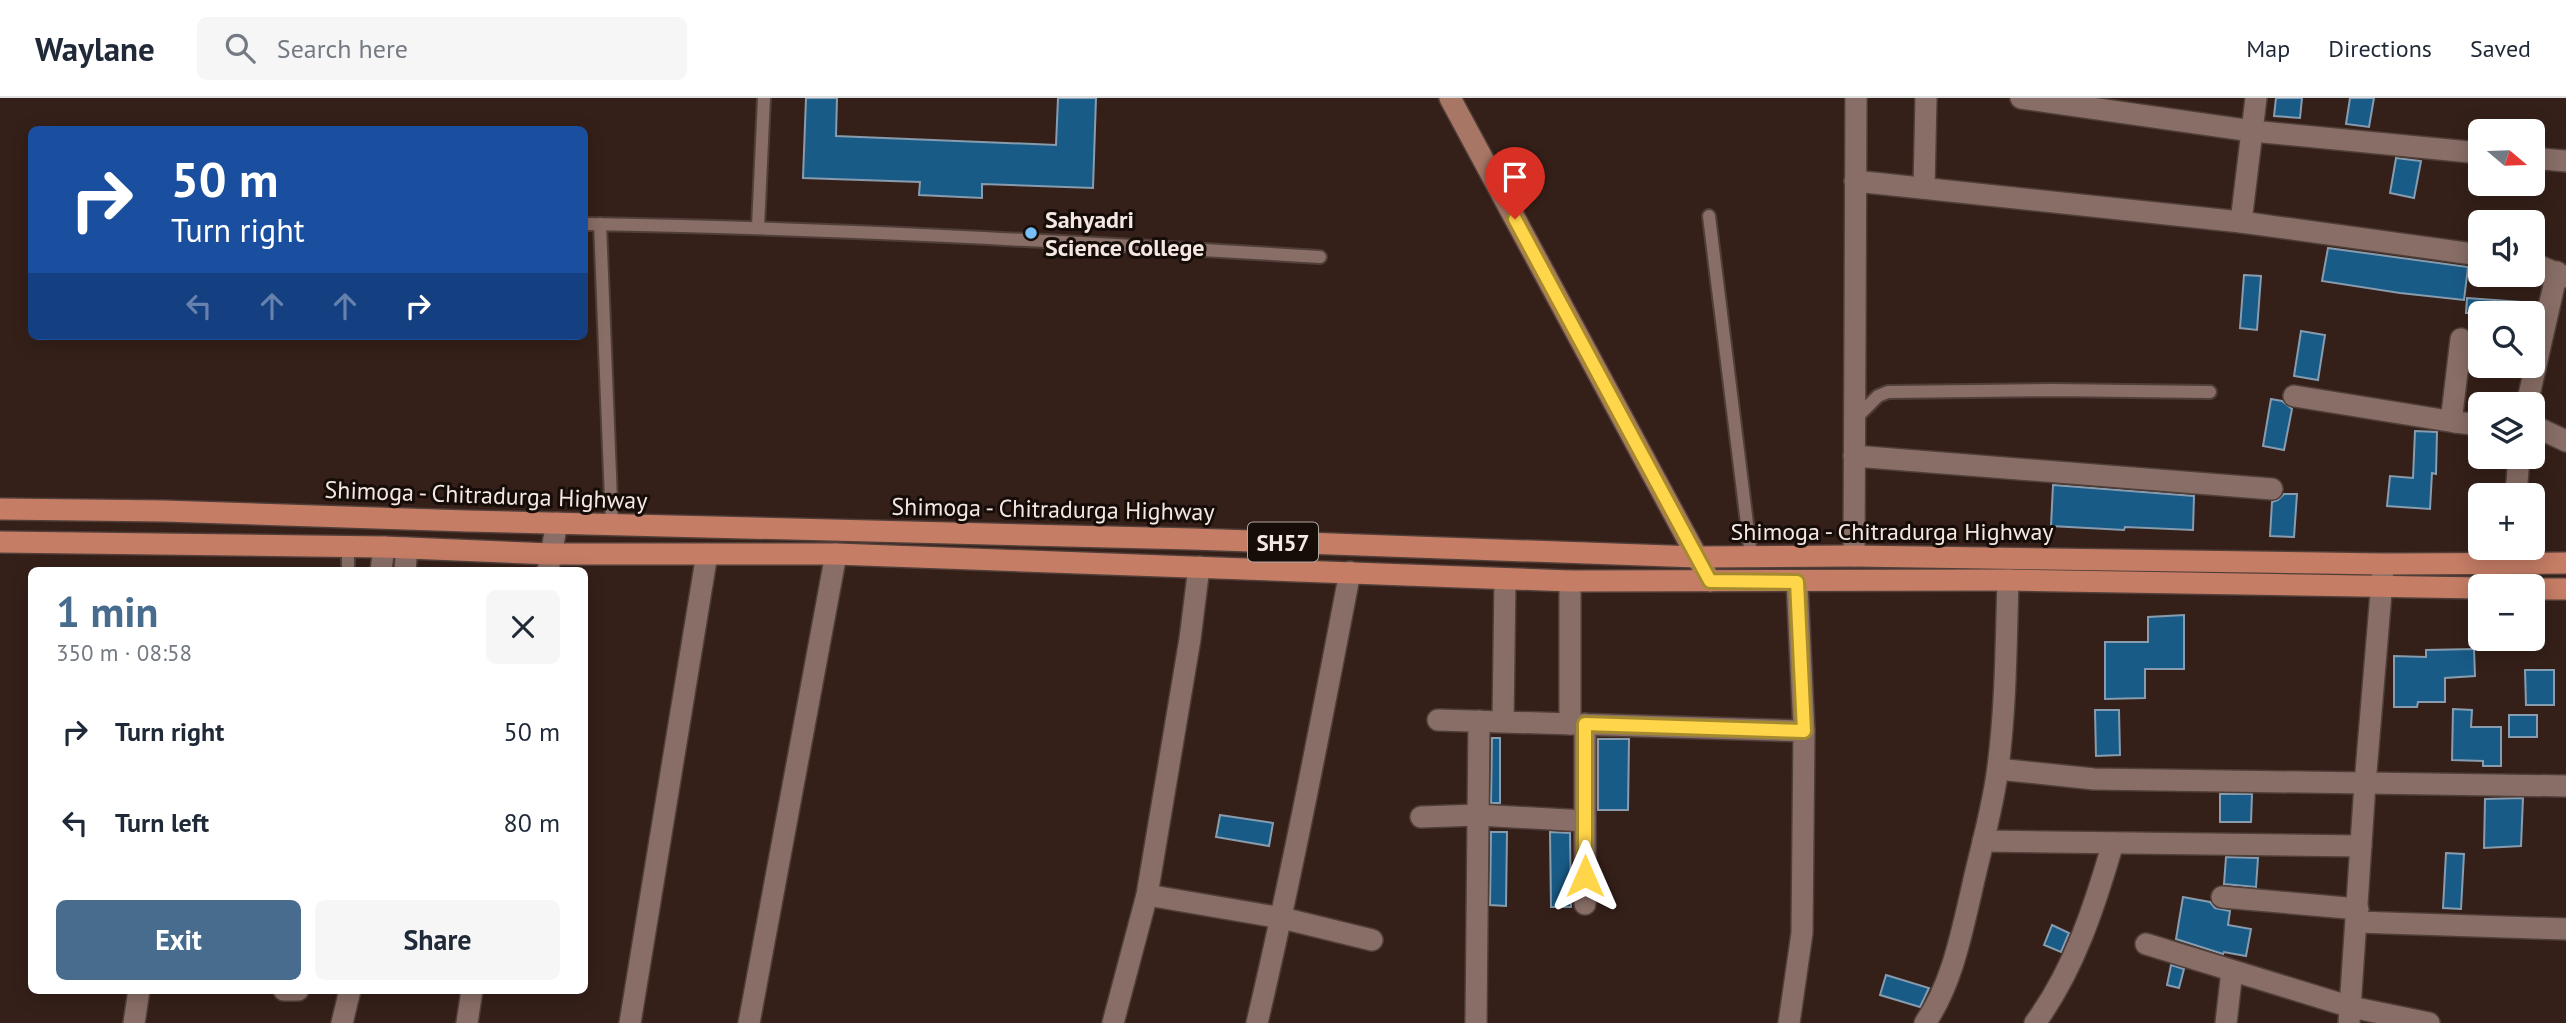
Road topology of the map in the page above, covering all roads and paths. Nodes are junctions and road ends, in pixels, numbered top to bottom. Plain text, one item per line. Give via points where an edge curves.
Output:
1 (764, 98) edge
2 (1450, 98) edge
3 (1856, 98) edge
4 (1926, 98) edge
5 (2021, 98) edge
6 (2256, 98) edge
7 (2252, 131) junction
8 (2468, 152) edge
9 (2545, 159) edge
10 (2566, 161) edge
11 (1855, 181) junction
12 (1924, 188) junction
13 (1709, 216) dead end
14 (2241, 222) junction
15 (588, 224) edge
16 (600, 224) junction
17 (758, 227) junction
18 (2468, 253) edge
19 (1320, 257) dead end
20 (2545, 268) edge
21 (2562, 275) edge
22 (2461, 339) dead end
23 (2210, 392) dead end
24 (2530, 392) edge
25 (2294, 396) dead end
26 (1854, 421) junction
27 (2455, 422) junction
28 (2468, 424) edge
29 (2545, 431) edge
30 (2566, 440) edge
31 (1854, 456) junction
32 (2272, 489) dead end
33 (0, 509) edge
34 (557, 523) junction
35 (612, 525) junction
36 (0, 542) edge
37 (384, 547) junction
38 (348, 548) junction
39 (407, 548) junction
40 (707, 554) junction
41 (836, 554) junction
42 (1751, 556) junction
43 (1854, 556) junction
44 (1696, 557) junction
45 (2468, 559) edge
46 (2543, 560) edge
47 (549, 562) edge
48 (2566, 563) edge
49 (2384, 564) junction
50 (348, 567) edge
51 (381, 567) edge
52 (405, 567) edge
53 (1199, 568) junction
54 (1350, 572) junction
55 (1505, 579) junction
56 (2008, 580) junction
57 (1570, 581) junction
58 (1710, 581) junction
59 (1797, 582) junction
60 (2382, 586) junction
61 (2468, 588) edge
62 (2545, 589) edge
63 (2566, 589) edge
64 (1438, 720) dead end
65 (1479, 721) junction
66 (1503, 722) junction
67 (1577, 724) junction
68 (1804, 731) junction
69 (1998, 769) junction
70 (2365, 784) junction
71 (2566, 786) edge
72 (1478, 815) junction
73 (1421, 817) dead end
74 (1585, 821) junction
75 (1983, 841) junction
76 (2113, 843) junction
77 (2361, 846) junction
78 (1147, 895) junction
79 (2222, 897) dead end
80 (1585, 904) dead end
81 (2357, 915) junction
82 (1282, 918) junction
83 (2566, 929) edge
84 (1373, 940) dead end
85 (2147, 944) dead end
86 (2232, 971) junction
87 (138, 994) edge
88 (348, 994) edge
89 (471, 994) edge
90 (2350, 1015) edge
91 (134, 1023) edge
92 (342, 1023) edge
93 (467, 1023) edge
94 (630, 1023) edge
95 (749, 1023) edge
96 (1113, 1023) edge
97 (1257, 1023) edge
98 (1476, 1023) edge
99 (1789, 1023) edge
100 (1925, 1023) edge
101 (2035, 1023) edge
102 (2226, 1023) edge
103 (2430, 1023) edge

1 - 17 lane
2 - 44 street
3 - 11 street
4 - 12 street
5 - 7 street
6 - 7 street
7 - 8 street
7 - 14 street
9 - 10 street
11 - 12 street
11 - 26 street
12 - 14 street
13 - 42 lane
14 - 18 street
15 - 16 lane
16 - 17 lane
16 - 35 lane
17 - 19 lane
20 - 21 street
21 - 24 street
22 - 27 street via 2452,414
23 - 26 lane via 1888,392
25 - 27 street
26 - 31 street
27 - 28 street
29 - 30 street
31 - 32 street
31 - 43 street
33 - 34 main road, Shimoga - Chitradurga Highway / SH57
34 - 35 main road, Shimoga - Chitradurga Highway / SH57
34 - 47 street
35 - 44 main road, Shimoga - Chitradurga Highway / SH57
36 - 38 main road, Shimoga - Chitradurga Highway / SH57
37 - 38 main road, Shimoga - Chitradurga Highway / SH57
37 - 39 main road, Shimoga - Chitradurga Highway / SH57
37 - 51 street
38 - 50 lane
39 - 47 main road, Shimoga - Chitradurga Highway / SH57
39 - 52 street
40 - 41 main road, Shimoga - Chitradurga Highway / SH57
40 - 47 main road, Shimoga - Chitradurga Highway / SH57
40 - 94 street
41 - 53 main road, Shimoga - Chitradurga Highway / SH57
41 - 95 street
42 - 43 main road, Shimoga - Chitradurga Highway / SH57
42 - 44 main road, Shimoga - Chitradurga Highway / SH57
43 - 49 main road, Shimoga - Chitradurga Highway / SH57
44 - 58 street
45 - 49 main road, Shimoga - Chitradurga Highway / SH57
46 - 48 main road, Shimoga - Chitradurga Highway / SH57
49 - 60 street
53 - 54 main road, Shimoga - Chitradurga Highway / SH57
53 - 78 street
54 - 55 main road, Shimoga - Chitradurga Highway / SH57
54 - 82 street
55 - 57 main road, Shimoga - Chitradurga Highway / SH57
55 - 66 street
56 - 59 main road, Shimoga - Chitradurga Highway / SH57
56 - 60 main road, Shimoga - Chitradurga Highway / SH57
56 - 69 street
57 - 58 main road, Shimoga - Chitradurga Highway / SH57
57 - 67 street
58 - 59 main road, Shimoga - Chitradurga Highway / SH57
59 - 68 street
60 - 61 main road, Shimoga - Chitradurga Highway / SH57
60 - 70 street
62 - 63 main road
64 - 65 street
65 - 66 street
65 - 72 street
66 - 67 street
67 - 68 street
67 - 74 street
68 - 99 street via 1802,933
69 - 70 street via 2094,779
69 - 75 street
70 - 71 street
70 - 77 street
72 - 73 street
72 - 74 street
72 - 98 street
74 - 80 street
75 - 76 street
75 - 100 street via 1954,959
76 - 77 street
76 - 101 street via 2061,982
77 - 81 street
78 - 82 street
78 - 96 street
79 - 81 street
81 - 83 street
81 - 90 street
82 - 84 street
82 - 97 street
85 - 86 street
86 - 90 street
86 - 102 street
87 - 91 street
88 - 92 street
89 - 93 street
90 - 103 street

